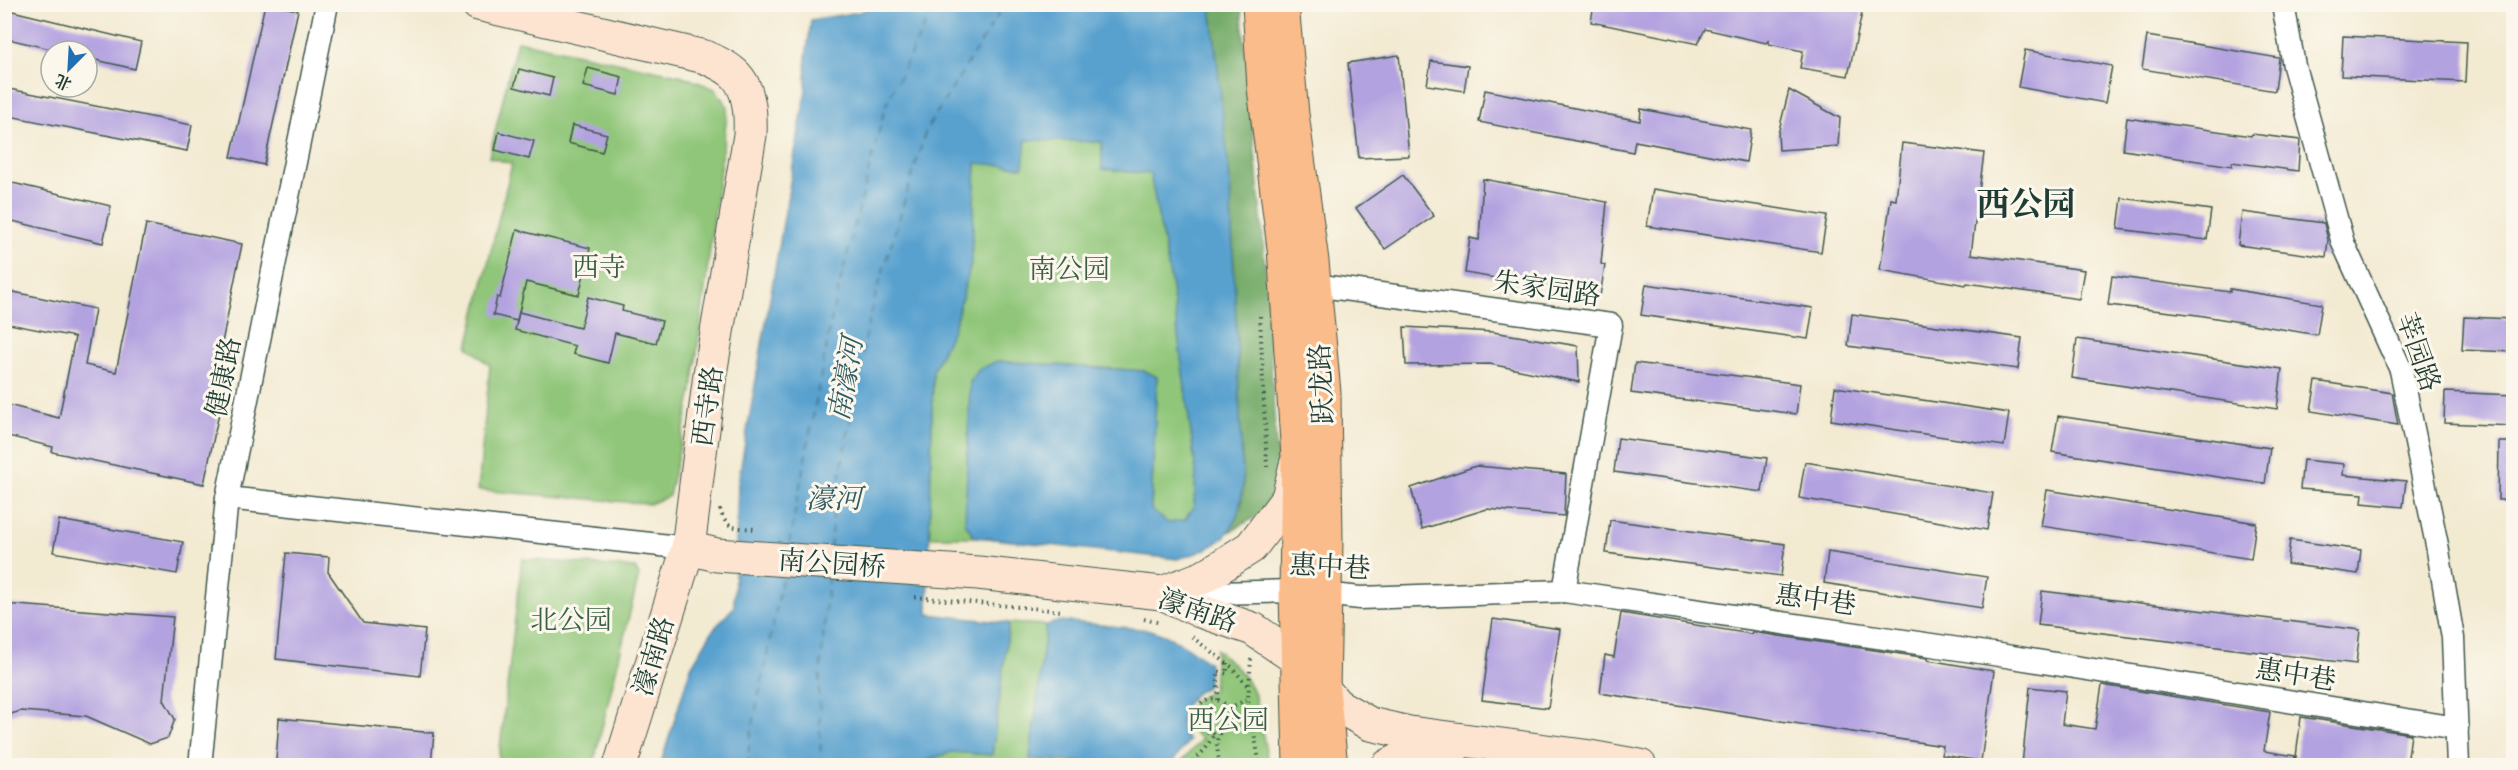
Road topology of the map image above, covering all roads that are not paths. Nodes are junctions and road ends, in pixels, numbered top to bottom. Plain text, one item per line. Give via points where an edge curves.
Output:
1 (327, 4) edge
2 (478, 4) edge
3 (1259, 4) edge
4 (1282, 4) edge
5 (2283, 4) edge
6 (1314, 285) junction
7 (1298, 457) junction
8 (227, 498) junction
9 (702, 551) junction
10 (978, 573) joint
11 (1564, 591) junction
12 (1311, 593) junction
13 (1152, 606) junction
14 (1298, 659) junction
15 (1323, 690) junction
16 (2457, 728) junction
17 (1515, 747) junction
18 (200, 765) edge
19 (620, 765) edge
20 (1300, 765) edge
21 (1331, 765) edge
22 (1388, 765) edge
23 (1640, 765) edge
24 (2458, 765) edge

1 - 8 street, 健康路
2 - 9 street, 西寺路 via 705,57 732,72 742,84 751,113 750,135 710,374
3 - 7 main road, 跃龙路 via 1264,88 1284,248
4 - 6 main road, 跃龙路
5 - 16 street, 莘园路 via 2294,66 2343,243 2401,370 2453,638
6 - 11 street, 朱家园路 via 1611,325
6 - 12 main road, 跃龙路 via 1324,393
7 - 12 main road, 跃龙路
7 - 13 street via 1288,498 1251,547
8 - 9 street
8 - 18 street, 健康路
9 - 10 street, 南公园桥
9 - 19 street, 濠南路
10 - 13 street, 濠南路
11 - 12 street, 惠中巷 via 1360,598
11 - 16 street, 惠中巷
12 - 13 street, 惠中巷 via 1217,594
12 - 14 main road, 跃龙路
12 - 15 main road, 跃龙路
13 - 14 street, 濠南路 via 1200,611 1253,629
14 - 15 street, 濠南路
14 - 20 main road, 跃龙路
15 - 17 street, 濠南路 via 1337,705 1370,724
15 - 21 main road, 跃龙路
16 - 24 street, 莘园路
17 - 22 street via 1409,755
17 - 23 street

